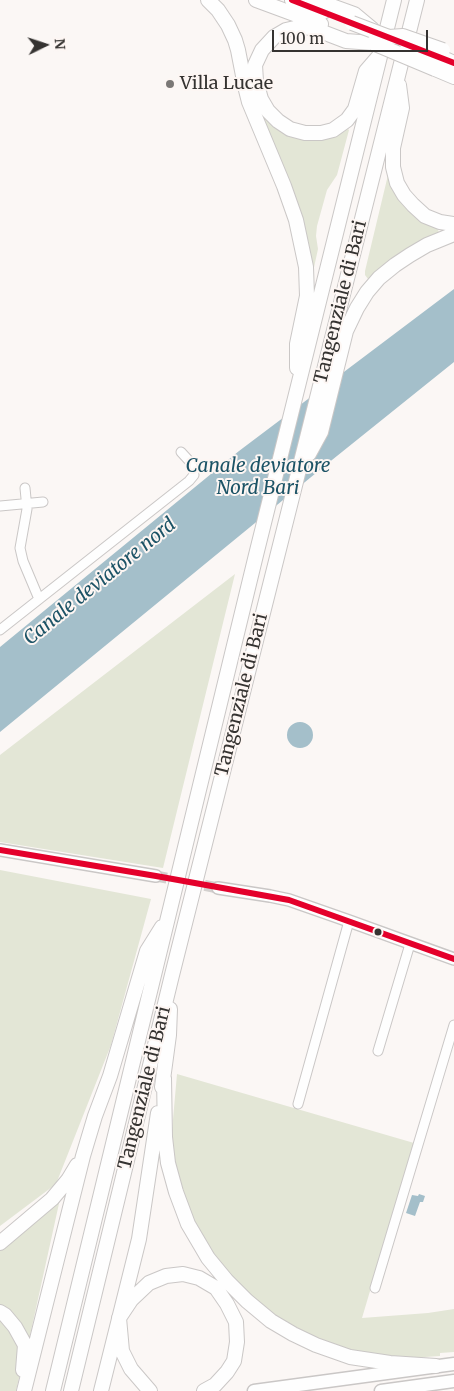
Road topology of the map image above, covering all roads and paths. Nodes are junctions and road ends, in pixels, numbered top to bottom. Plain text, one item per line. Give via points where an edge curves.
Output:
1 (208, 0) edge
2 (256, 0) edge
3 (292, 0) edge
4 (315, 0) edge
5 (394, 0) edge
6 (417, 0) edge
7 (428, 0) edge
8 (411, 23) junction
9 (350, 29) junction
10 (376, 43) junction
11 (445, 59) edge
12 (398, 77) junction
13 (454, 77) edge
14 (454, 224) edge
15 (454, 234) edge
16 (329, 375) junction
17 (298, 386) junction
18 (181, 452) dead end
19 (25, 488) dead end
20 (43, 502) dead end
21 (25, 503) junction
22 (0, 506) edge
23 (39, 599) junction
24 (0, 630) edge
25 (0, 850) edge
26 (156, 876) tunnel mouth
27 (218, 888) tunnel mouth
28 (169, 915) junction
29 (349, 921) junction
30 (410, 944) junction
31 (454, 960) edge
32 (172, 975) junction
33 (454, 1025) edge
34 (378, 1051) dead end
35 (164, 1078) junction
36 (298, 1104) dead end
37 (83, 1156) junction
38 (0, 1243) edge
39 (375, 1288) dead end
40 (0, 1312) edge
41 (119, 1318) junction
42 (454, 1364) edge
43 (436, 1366) junction
44 (454, 1381) edge
45 (427, 1385) junction
46 (23, 1391) edge
47 (53, 1391) edge
48 (71, 1391) edge
49 (101, 1391) edge
50 (150, 1391) edge
51 (204, 1391) edge
52 (254, 1391) edge
53 (381, 1391) edge
54 (411, 1391) edge

1 - 17 main road via 218,10 235,40 249,102 284,186 300,236 308,296 297,344
2 - 9 main road
3 - 9 main road
4 - 10 main road via 354,14
5 - 10 main road, Tangenziale di Bari
6 - 8 main road, Tangenziale di Bari
7 - 8 main road
8 - 12 main road, Tangenziale di Bari
9 - 10 main road, bridge
10 - 10 main road via 355,109 333,130 305,133 290,129 278,122 261,99 255,65 262,50 286,30 312,28 346,41
10 - 11 main road, bridge
10 - 11 main road, bridge via 389,37 403,36
10 - 17 main road, Tangenziale di Bari
11 - 13 main road
12 - 14 main road via 402,108 393,148 397,183 413,206 425,216
12 - 16 main road, Tangenziale di Bari
15 - 16 main road via 427,245 379,278 357,308
16 - 32 main road, Tangenziale di Bari via 321,432 299,470
17 - 28 main road, Tangenziale di Bari
18 - 23 street via 192,464 194,475 189,481
19 - 21 street
20 - 21 street
21 - 22 street
21 - 23 street via 20,548
23 - 24 street
25 - 26 street
27 - 29 street via 289,900
28 - 37 main road via 147,951
28 - 47 main road, Tangenziale di Bari
29 - 30 street
29 - 36 street
30 - 31 street
30 - 34 street
32 - 35 main road
32 - 48 main road, Tangenziale di Bari
33 - 39 street
35 - 41 main road via 139,1238
35 - 43 main road via 166,1146 176,1192 188,1224 227,1282 271,1321 316,1345 350,1357
37 - 38 main road via 52,1199
37 - 46 main road
40 - 46 main road via 16,1327 25,1345
41 - 49 main road
41 - 50 main road via 122,1351 131,1370
41 - 51 main road via 130,1300 149,1283 166,1276 183,1274 199,1278 216,1288 236,1322 237,1342 234,1361 227,1372
42 - 43 main road
43 - 52 main road
44 - 45 main road
45 - 53 main road
45 - 54 main road

